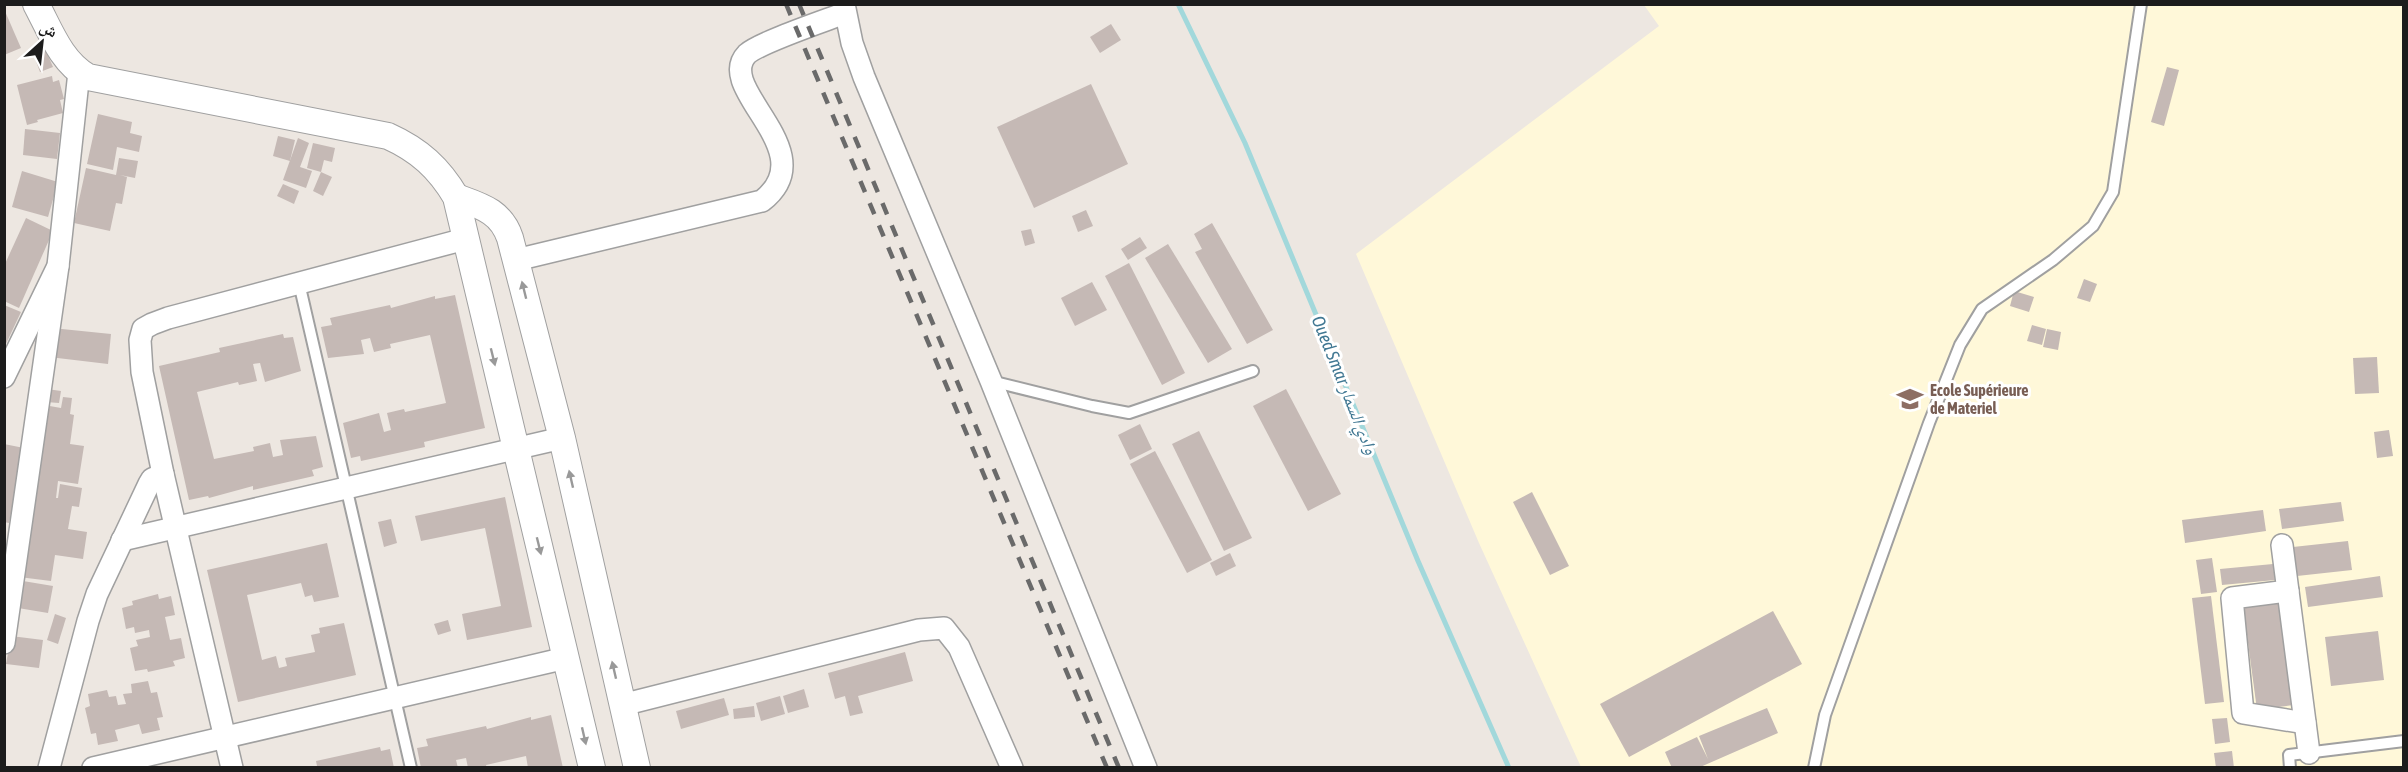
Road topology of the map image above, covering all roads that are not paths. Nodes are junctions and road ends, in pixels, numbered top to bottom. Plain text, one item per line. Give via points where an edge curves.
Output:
1 (36, 4) edge
2 (2141, 4) edge
3 (844, 9) edge
4 (79, 72) junction
5 (456, 198) junction
6 (465, 239) junction
7 (516, 260) junction
8 (58, 266) junction
9 (299, 283) junction
10 (1254, 370) dead end
11 (4, 377) edge
12 (991, 381) junction
13 (562, 438) junction
14 (516, 449) junction
15 (163, 474) junction
16 (346, 488) junction
17 (177, 527) junction
18 (122, 540) junction
19 (2282, 545) dead end
20 (2288, 591) junction
21 (4, 643) edge
22 (566, 658) junction
23 (396, 698) junction
24 (622, 705) junction
25 (2305, 723) junction
26 (225, 738) junction
27 (2403, 741) edge
28 (2309, 753) junction
29 (49, 768) edge
30 (93, 768) edge
31 (232, 768) edge
32 (411, 768) edge
33 (592, 768) edge
34 (637, 768) edge
35 (1012, 768) edge
36 (1146, 768) edge
37 (1814, 768) edge
38 (2290, 768) edge

1 - 4 street via 64,57
2 - 37 lane via 2114,192 2093,226 2053,260 1983,309 1960,345 1825,715
3 - 7 street via 749,52 744,59 741,75 784,163 778,185 762,201
3 - 12 street via 864,77
4 - 5 street via 99,81 388,136 428,160
4 - 8 street
5 - 6 street
5 - 7 street via 482,206 500,218 507,227
6 - 9 street
6 -> 14 street
13 -> 7 street
8 - 11 street
8 - 21 street
9 - 15 street via 168,318 143,329 141,372
9 - 16 lane
10 - 12 lane via 1129,413
12 - 36 street
13 - 14 street
24 -> 13 street
14 - 16 street
14 -> 22 street
15 - 17 street
15 - 18 street via 152,479
16 - 17 street
16 - 23 lane
17 - 18 street
17 - 26 street
18 - 29 street via 88,621
19 - 20 street
20 - 25 street
20 - 25 street via 2232,598 2242,713
22 - 23 street
22 -> 33 street
23 - 26 street
23 - 32 lane
24 - 34 street
24 - 35 street via 919,630 944,628 959,647
25 - 28 street
26 - 30 street
26 - 31 street
27 - 28 lane
28 - 38 lane via 2289,755

